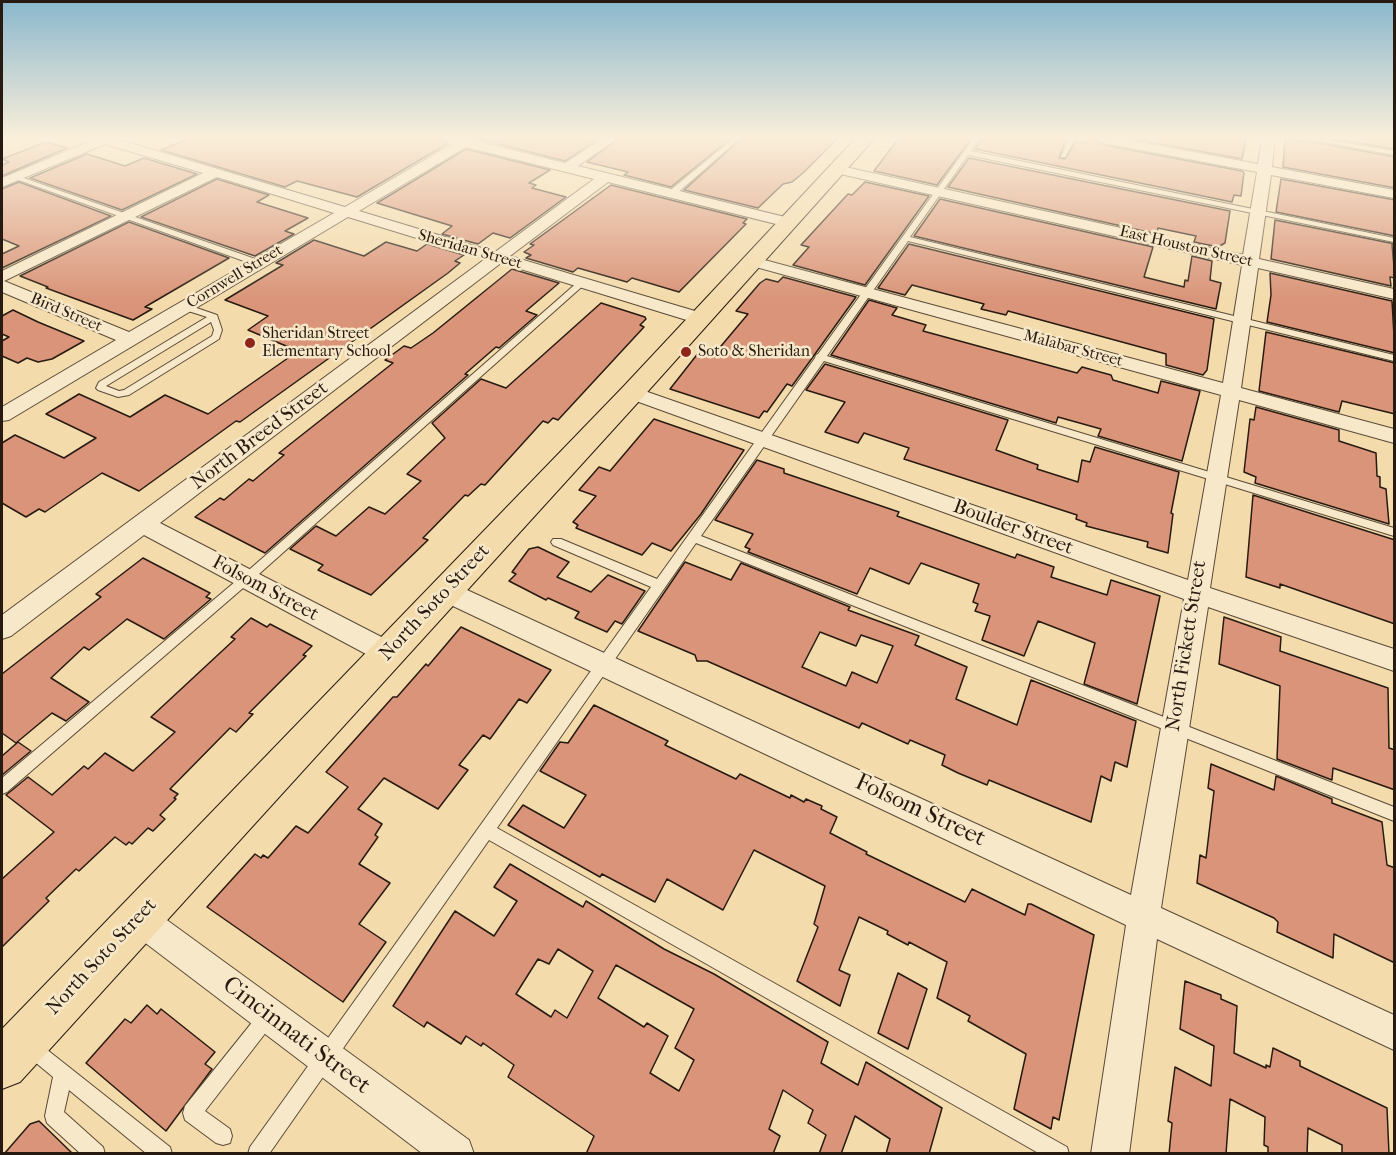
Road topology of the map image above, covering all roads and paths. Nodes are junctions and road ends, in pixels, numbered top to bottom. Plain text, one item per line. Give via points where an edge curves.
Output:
1 (59, 193) edge
2 (174, 193) edge
3 (281, 193) edge
4 (375, 193) edge
5 (584, 193) edge
6 (666, 193) edge
7 (814, 193) edge
8 (937, 193) edge
9 (942, 193) edge
10 (1165, 193) edge
11 (1261, 193) edge
12 (671, 194) joint
13 (344, 212) junction
14 (1258, 212) junction
15 (125, 217) junction
16 (788, 222) junction
17 (904, 238) junction
18 (1395, 240) edge
19 (499, 258) junction
20 (751, 261) junction
21 (1251, 262) junction
22 (258, 263) junction
23 (2, 277) edge
24 (582, 283) junction
25 (2, 286) edge
26 (864, 293) junction
27 (1395, 294) edge
28 (185, 307) junction
29 (214, 316) junction
30 (699, 318) junction
31 (1242, 322) junction
32 (130, 339) junction
33 (819, 357) junction
34 (1395, 358) edge
35 (1231, 391) junction
36 (632, 393) junction
37 (2, 416) edge
38 (1395, 436) edge
39 (762, 439) junction
40 (1216, 478) junction
41 (142, 524) junction
42 (1395, 532) edge
43 (692, 537) junction
44 (556, 542) dead end
45 (246, 579) junction
46 (658, 585) junction
47 (445, 591) junction
48 (1196, 593) junction
49 (2, 629) edge
50 (388, 653) junction
51 (1395, 660) edge
52 (602, 664) junction
53 (1174, 728) junction
54 (2, 788) edge
55 (1395, 814) edge
56 (486, 830) junction
57 (1144, 915) junction
58 (138, 918) junction
59 (268, 1015) junction
60 (1395, 1033) edge
61 (12, 1053) edge
62 (326, 1058) junction
63 (63, 1073) junction
64 (223, 1136) dead end
65 (96, 1154) edge
66 (162, 1154) edge
67 (257, 1154) edge
68 (455, 1154) edge
69 (1060, 1154) edge
70 (1110, 1154) edge

1 - 15 lane
2 - 15 street
3 - 13 street, Sheridan Street
4 - 13 street, Cornwell Street
5 - 19 street, North Breed Street
6 - 12 street
7 - 16 main road, North Soto Street
8 - 17 lane
9 - 21 street, East Houston Street
10 - 14 lane
11 - 14 street, North Fickett Street
12 - 16 street
13 - 19 street, Sheridan Street
13 - 22 street, Cornwell Street
14 - 18 lane
14 - 21 street, North Fickett Street
15 - 22 lane
15 - 23 street
16 - 20 main road, North Soto Street
17 - 26 lane
17 - 31 lane
19 - 24 street, Sheridan Street
19 - 41 street, North Breed Street
20 - 26 street, Malabar Street
20 - 30 main road, North Soto Street
21 - 27 street, East Houston Street
21 - 31 street, North Fickett Street
22 - 28 street, Cornwell Street
24 - 30 street, Sheridan Street
24 - 45 lane
25 - 32 street, Bird Street
26 - 33 lane
26 - 35 street, Malabar Street
28 - 29 lane
28 - 32 street, Cornwell Street
29 - 29 lane via 102,384 101,388 126,393 216,337
30 - 36 main road, North Soto Street
31 - 34 lane
31 - 35 street, North Fickett Street
32 - 37 street, Cornwell Street
33 - 39 lane
33 - 40 lane
35 - 38 street, Malabar Street
35 - 40 street, North Fickett Street
36 - 39 street, Boulder Street
36 - 47 main road, North Soto Street
39 - 43 lane
39 - 48 street, Boulder Street
40 - 42 lane
40 - 48 street, North Fickett Street
41 - 45 street, Folsom Street
41 - 49 street, North Breed Street
43 - 46 lane
43 - 53 lane
44 - 46 lane
45 - 50 street, Folsom Street
45 - 54 lane
46 - 52 lane
47 - 50 main road, North Soto Street
47 - 52 street, Folsom Street
48 - 51 street, Boulder Street
48 - 53 street, North Fickett Street
50 - 58 main road, North Soto Street
52 - 56 lane
52 - 57 street, Folsom Street
53 - 55 lane
53 - 57 street, North Fickett Street
56 - 62 lane
56 - 69 lane
57 - 60 street, Folsom Street
57 - 70 street, North Fickett Street
58 - 59 street, Cincinnati Street
58 - 61 main road, North Soto Street
59 - 62 street, Cincinnati Street
59 - 64 lane via 192,1113
61 - 63 lane
62 - 67 lane
62 - 68 street, Cincinnati Street
63 - 65 lane via 54,1116
63 - 66 lane

